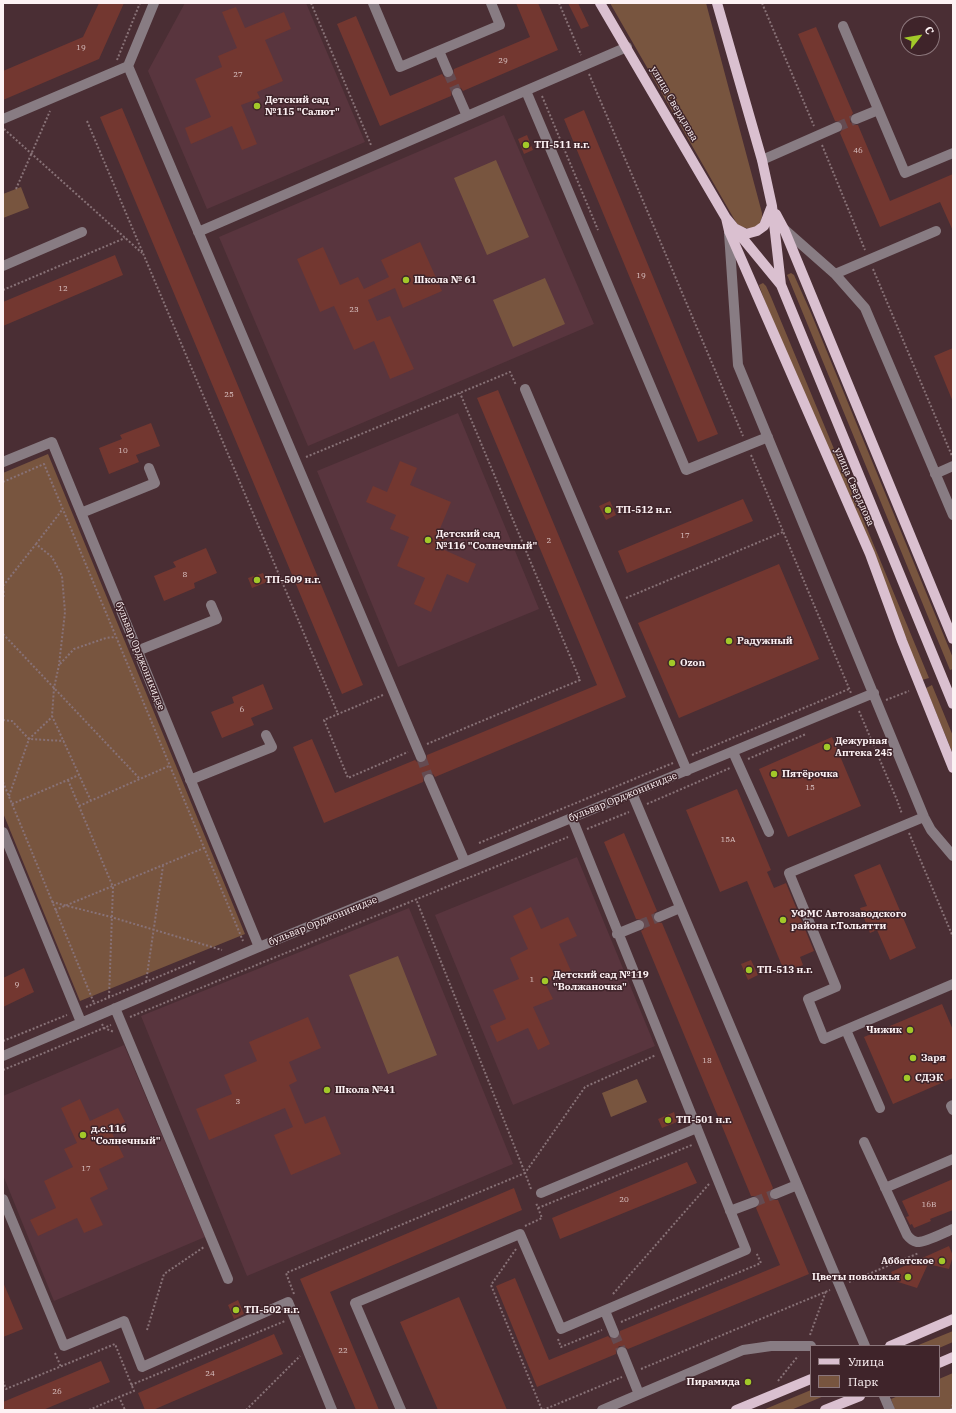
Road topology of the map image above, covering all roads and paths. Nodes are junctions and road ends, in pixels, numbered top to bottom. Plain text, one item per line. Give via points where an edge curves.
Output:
1 (140, 3) edge
2 (154, 3) edge
3 (311, 3) edge
4 (373, 3) edge
5 (491, 3) edge
6 (559, 3) edge
7 (600, 3) edge
8 (717, 3) edge
9 (762, 3) edge
10 (843, 26) dead end
11 (627, 47) junction
12 (439, 51) junction
13 (117, 61) dead end
14 (586, 65) junction
15 (128, 66) junction
16 (448, 72) tunnel mouth
17 (526, 90) junction
18 (457, 93) tunnel mouth
19 (52, 106) dead end
20 (878, 110) junction
21 (466, 116) junction
22 (3, 119) edge
23 (856, 119) tunnel mouth
24 (87, 121) dead end
25 (837, 127) tunnel mouth
26 (3, 128) edge
27 (818, 136) junction
28 (371, 145) dead end
29 (31, 154) junction
30 (953, 154) edge
31 (762, 160) junction
32 (16, 189) dead end
33 (772, 206) junction
34 (784, 229) junction
35 (731, 230) junction
36 (936, 231) dead end
37 (82, 232) dead end
38 (198, 232) junction
39 (125, 238) junction
40 (144, 254) junction
41 (869, 259) junction
42 (3, 266) edge
43 (835, 274) junction
44 (781, 285) junction
45 (3, 290) edge
46 (510, 372) dead end
47 (525, 389) dead end
48 (460, 393) junction
49 (768, 437) junction
50 (747, 446) junction
51 (953, 459) edge
52 (295, 461) junction
53 (3, 462) edge
54 (953, 466) edge
55 (149, 468) dead end
56 (936, 474) junction
57 (3, 482) edge
58 (63, 510) junction
59 (81, 513) junction
60 (953, 515) edge
61 (783, 532) junction
62 (36, 544) junction
63 (3, 587) edge
64 (3, 600) edge
65 (623, 600) dead end
66 (211, 605) dead end
67 (3, 634) edge
68 (116, 637) junction
69 (953, 639) edge
70 (137, 650) junction
71 (59, 665) junction
72 (54, 688) junction
73 (874, 693) junction
74 (385, 694) dead end
75 (854, 701) junction
76 (953, 704) edge
77 (338, 714) junction
78 (52, 716) junction
79 (3, 720) edge
80 (809, 733) dead end
81 (266, 735) dead end
82 (29, 739) junction
83 (64, 741) junction
84 (733, 752) junction
85 (419, 753) junction
86 (745, 761) dead end
87 (169, 766) junction
88 (730, 767) dead end
89 (953, 768) edge
90 (686, 771) junction
91 (80, 775) junction
92 (140, 779) junction
93 (429, 779) tunnel mouth
94 (68, 780) junction
95 (190, 780) junction
96 (3, 782) edge
97 (632, 793) junction
98 (9, 797) junction
99 (91, 801) junction
100 (12, 804) junction
101 (79, 806) junction
102 (638, 808) junction
103 (924, 817) junction
104 (572, 818) junction
105 (905, 825) junction
106 (3, 832) edge
107 (769, 832) dead end
108 (578, 833) junction
109 (204, 848) junction
110 (953, 856) edge
111 (465, 862) junction
112 (163, 866) junction
113 (113, 887) junction
114 (416, 899) junction
115 (52, 902) junction
116 (65, 906) junction
117 (680, 908) junction
118 (55, 910) junction
119 (111, 917) junction
120 (659, 917) tunnel mouth
121 (639, 925) tunnel mouth
122 (153, 930) junction
123 (618, 934) junction
124 (953, 937) edge
125 (243, 941) dead end
126 (259, 947) junction
127 (222, 950) dead end
128 (146, 982) dead end
129 (953, 984) edge
130 (109, 997) dead end
131 (115, 1008) junction
132 (69, 1014) dead end
133 (98, 1015) junction
134 (121, 1021) junction
135 (81, 1022) junction
136 (104, 1028) junction
137 (846, 1030) junction
138 (3, 1041) edge
139 (665, 1051) junction
140 (3, 1056) edge
141 (3, 1070) edge
142 (953, 1105) edge
143 (880, 1108) dead end
144 (953, 1110) edge
145 (697, 1128) junction
146 (702, 1142) junction
147 (864, 1142) dead end
148 (953, 1159) edge
149 (526, 1173) junction
150 (716, 1176) junction
151 (796, 1185) junction
152 (885, 1188) junction
153 (541, 1193) dead end
154 (775, 1194) tunnel mouth
155 (3, 1199) edge
156 (754, 1202) tunnel mouth
157 (538, 1208) dead end
158 (730, 1211) junction
159 (953, 1229) edge
160 (210, 1243) dead end
161 (518, 1246) dead end
162 (924, 1250) dead end
163 (228, 1279) dead end
164 (839, 1286) junction
165 (297, 1300) dead end
166 (607, 1310) junction
167 (294, 1317) junction
168 (953, 1319) edge
169 (147, 1330) dead end
170 (614, 1333) tunnel mouth
171 (864, 1345) edge
172 (892, 1345) edge
173 (810, 1346) edge
174 (307, 1348) junction
175 (622, 1352) tunnel mouth
176 (953, 1357) edge
177 (940, 1363) edge
178 (630, 1374) junction
179 (810, 1379) edge
180 (3, 1381) edge
181 (131, 1385) junction
182 (6, 1389) junction
183 (3, 1390) edge
184 (639, 1394) junction
185 (119, 1397) junction
186 (858, 1397) edge
187 (884, 1397) edge
188 (953, 1404) edge
189 (888, 1409) edge
190 (89, 1410) edge
191 (125, 1410) edge
192 (246, 1410) edge
193 (332, 1410) edge
194 (401, 1410) edge
195 (543, 1410) edge
196 (602, 1410) edge
197 (736, 1410) edge
198 (825, 1410) edge
199 (951, 1410) edge

1 - 13 path
2 - 15 street
3 - 28 path
4 - 12 street via 400,67
5 - 12 street via 500,25
6 - 14 path
7 - 11 main road, улица Свердлова
8 - 31 main road, улица Свердлова
9 - 27 path
10 - 20 street
11 - 14 street
11 - 35 main road, улица Свердлова
12 - 16 street
14 - 17 street
14 - 50 path
15 - 22 street
15 - 38 street
17 - 21 street
17 - 50 street via 686,470
18 - 21 street
19 - 29 path
20 - 23 street
20 - 30 street via 905,173
21 - 38 street
24 - 40 path
25 - 27 street
26 - 29 path
27 - 31 street
27 - 41 path
29 - 32 path
29 - 39 path
31 - 33 main road, улица Свердлова
33 - 34 main road, улица Свердлова
33 - 35 main road via 764,226 757,231 746,234
33 - 44 main road, улица Свердлова
34 - 43 street
34 - 69 main road, улица Свердлова
35 - 44 main road, улица Свердлова
35 - 49 street via 738,365
35 - 89 main road, улица Свердлова via 870,554
36 - 41 street
37 - 42 street
38 - 52 street
39 - 40 path
39 - 45 path
40 - 77 path
41 - 43 street
41 - 51 path
43 - 56 street via 865,308
44 - 76 main road, улица Свердлова
46 - 48 path
47 - 90 street
48 - 52 path
48 - 85 path via 580,680
49 - 50 street
49 - 73 street
50 - 61 path
52 - 85 street
53 - 59 street, бульвар Орджоникидзе via 52,442
54 - 56 street
55 - 59 street via 155,483
56 - 60 street
57 - 58 path via 44,464
58 - 62 path
58 - 68 path
59 - 70 street, бульвар Орджоникидзе
61 - 65 path
61 - 75 path
62 - 63 path
62 - 71 path via 52,557 62,576 65,612
63 - 64 path
66 - 70 street via 217,619
67 - 72 path
68 - 71 path via 74,649
68 - 87 path
70 - 95 street, бульвар Орджоникидзе
71 - 72 path
72 - 78 path
72 - 92 path
73 - 75 street, бульвар Орджоникидзе
73 - 103 street
74 - 77 path
75 - 84 street, бульвар Орджоникидзе
75 - 105 path
77 - 85 path via 324,720 348,778
78 - 82 path
78 - 83 path
79 - 82 path via 12,721
80 - 86 path
81 - 95 street via 272,747
82 - 83 path
82 - 98 path
83 - 91 path
84 - 90 street, бульвар Орджоникидзе
84 - 107 street
87 - 92 path
87 - 109 path
88 - 102 path
90 - 97 street, бульвар Орджоникидзе
91 - 94 path
91 - 99 path
92 - 99 path
93 - 111 street
94 - 100 path
94 - 101 path
95 - 126 street, бульвар Орджоникидзе
96 - 98 path
97 - 102 street
97 - 104 street, бульвар Орджоникидзе
98 - 100 path
99 - 101 path
100 - 115 path
101 - 113 path
102 - 108 path
102 - 117 street
103 - 105 street
103 - 110 street via 931,830
104 - 108 street
104 - 111 street, бульвар Орджоникидзе
105 - 124 path
105 - 137 street via 789,873 836,987 808,999 824,1039
106 - 135 street
108 - 114 path
108 - 123 street
109 - 112 path
109 - 125 path
111 - 126 street, бульвар Орджоникидзе
112 - 113 path
112 - 122 path
113 - 116 path
113 - 119 path
114 - 134 path
114 - 149 path
115 - 116 path
115 - 118 path
116 - 118 path
116 - 119 path
117 - 120 street
117 - 151 street
118 - 133 path
119 - 122 path
119 - 130 path
121 - 123 street
122 - 127 path
122 - 128 path
123 - 139 street
126 - 131 street
129 - 137 street
131 - 133 street
131 - 134 street
132 - 138 path
133 - 135 street
133 - 136 path
134 - 136 path
134 - 163 street
135 - 140 street
136 - 141 path
137 - 143 street
139 - 145 street
139 - 149 path via 585,1087
142 - 144 street
145 - 146 street
145 - 153 street
146 - 150 street
146 - 157 path
147 - 152 street
148 - 152 street
149 - 165 path via 286,1273
150 - 158 street
150 - 166 path via 607,1302
151 - 154 street
151 - 164 street
152 - 159 street via 907,1235 913,1241 921,1242
155 - 167 street via 64,1346 124,1321 142,1367 288,1302
156 - 158 street
158 - 166 street via 746,1250
160 - 169 path via 164,1274
161 - 195 path via 491,1285
162 - 164 path
164 - 171 street
164 - 178 path
166 - 170 street
166 - 194 street via 561,1329 520,1234 355,1303
167 - 174 street
167 - 181 path
168 - 172 main road
173 - 184 street via 771,1346 743,1350
174 - 192 path
174 - 193 street
175 - 178 street
176 - 177 main road
178 - 184 street
178 - 195 path
179 - 197 main road
180 - 182 path
181 - 182 path via 115,1344
181 - 185 path via 134,1391
182 - 183 path
184 - 196 street
185 - 190 path
185 - 191 path
186 - 198 main road
187 - 189 street
188 - 199 path

